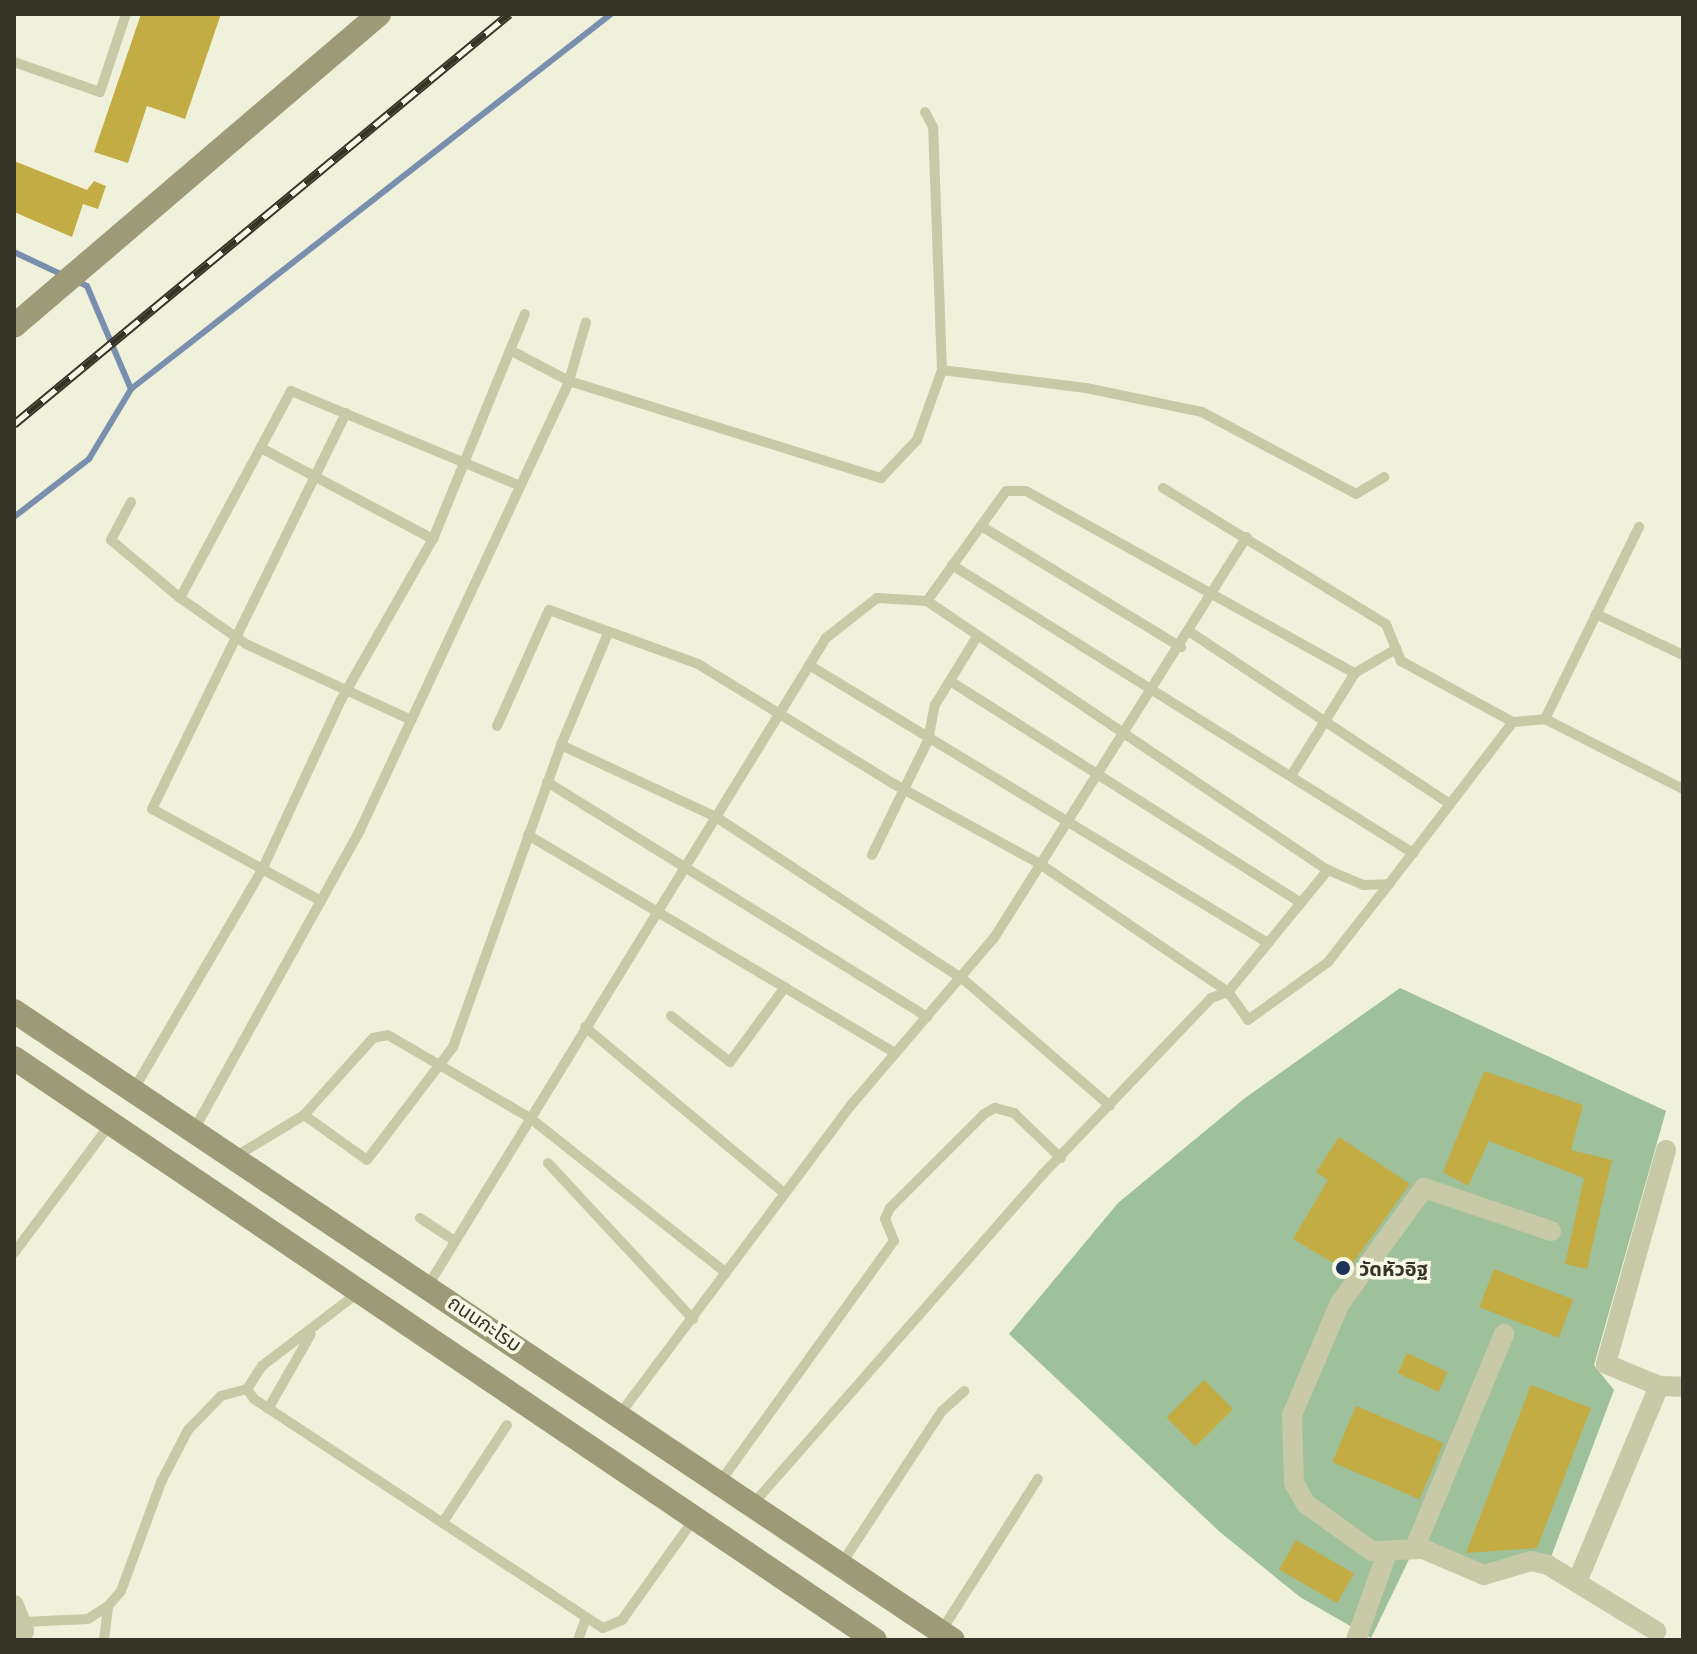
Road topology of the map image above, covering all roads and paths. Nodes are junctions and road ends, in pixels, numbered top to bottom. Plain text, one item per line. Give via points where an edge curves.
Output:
1 (126, 14) edge
2 (379, 14) edge
3 (14, 62) edge
4 (925, 112) dead end
5 (525, 314) dead end
6 (21, 320) edge
7 (586, 322) dead end
8 (512, 351) junction
9 (942, 370) junction
10 (569, 381) junction
11 (346, 413) junction
12 (261, 448) junction
13 (469, 461) junction
14 (1384, 477) dead end
15 (315, 479) junction
16 (520, 486) junction
17 (1163, 488) dead end
18 (131, 502) dead end
19 (981, 526) junction
20 (1639, 527) dead end
21 (1247, 537) junction
22 (433, 539) junction
23 (952, 565) junction
24 (1212, 595) junction
25 (180, 598) junction
26 (927, 601) junction
27 (1596, 614) junction
28 (1190, 632) junction
29 (608, 633) junction
30 (237, 638) junction
31 (976, 638) junction
32 (1181, 647) junction
33 (1396, 649) junction
34 (1683, 655) edge
35 (809, 665) junction
36 (1355, 673) junction
37 (950, 681) junction
38 (1154, 691) junction
39 (345, 693) junction
40 (779, 712) junction
41 (1545, 719) junction
42 (411, 720) junction
43 (1513, 722) junction
44 (1329, 724) junction
45 (497, 726) dead end
46 (1127, 732) junction
47 (930, 733) junction
48 (561, 745) junction
49 (1099, 773) junction
50 (1291, 776) junction
51 (547, 782) junction
52 (1683, 789) edge
53 (904, 790) junction
54 (1450, 804) junction
55 (716, 817) junction
56 (1070, 818) junction
57 (528, 835) junction
58 (1413, 853) junction
59 (872, 855) dead end
60 (1040, 864) junction
61 (686, 865) junction
62 (262, 870) junction
63 (1328, 870) junction
64 (1389, 884) junction
65 (321, 901) junction
66 (1301, 903) junction
67 (658, 910) junction
68 (1268, 943) junction
69 (963, 979) junction
70 (785, 987) junction
71 (1228, 992) junction
72 (14, 1011) edge
73 (671, 1016) dead end
74 (927, 1017) junction
75 (585, 1027) junction
76 (893, 1052) junction
77 (14, 1058) edge
78 (441, 1065) junction
79 (134, 1089) junction
80 (1110, 1106) junction
81 (304, 1115) junction
82 (530, 1118) junction
83 (111, 1122) junction
84 (195, 1128) junction
85 (1666, 1150) dead end
86 (238, 1155) junction
87 (1061, 1158) junction
88 (548, 1163) dead end
89 (783, 1192) junction
90 (420, 1218) dead end
91 (1551, 1231) dead end
92 (455, 1241) junction
93 (14, 1253) edge
94 (726, 1273) junction
95 (429, 1284) junction
96 (360, 1291) junction
97 (693, 1319) junction
98 (312, 1332) junction
99 (1504, 1334) dead end
100 (1659, 1386) junction
101 (1683, 1387) edge
102 (247, 1389) junction
103 (964, 1391) dead end
104 (268, 1409) junction
105 (620, 1414) junction
106 (507, 1425) dead end
107 (1038, 1479) dead end
108 (719, 1483) junction
109 (752, 1506) junction
110 (694, 1519) junction
111 (443, 1522) junction
112 (1415, 1547) junction
113 (1387, 1553) junction
114 (841, 1565) junction
115 (1577, 1582) junction
116 (108, 1606) junction
117 (586, 1618) junction
118 (18, 1622) edge
119 (1656, 1631) dead end
120 (947, 1636) edge
121 (104, 1640) edge
122 (578, 1640) edge
123 (875, 1640) edge
124 (1356, 1640) edge

1 - 3 lane via 100,92
2 - 6 main road
4 - 9 lane via 933,127
5 - 8 lane
7 - 10 lane
8 - 10 lane
8 - 13 lane
9 - 10 lane via 917,440 881,478
9 - 14 lane via 1086,388 1202,412 1356,494
10 - 16 lane
11 - 12 lane via 291,391
11 - 13 lane
11 - 15 lane
12 - 15 lane
12 - 25 lane
13 - 16 lane
13 - 22 lane
15 - 22 lane
15 - 30 lane
16 - 42 lane
17 - 21 lane
18 - 25 lane via 111,540
19 - 23 lane
19 - 24 lane via 1006,491 1026,491
19 - 32 lane
20 - 27 lane
21 - 24 lane
21 - 33 lane via 1386,624
22 - 39 lane
23 - 26 lane
23 - 38 lane
24 - 28 lane
24 - 36 lane
25 - 30 lane
26 - 31 lane
26 - 35 lane via 877,598 826,638
27 - 34 lane
27 - 41 lane
28 - 32 lane
28 - 44 lane
29 - 40 lane via 698,664
29 - 45 lane via 549,610
29 - 48 lane
30 - 39 lane
30 - 62 lane via 152,809
31 - 37 lane
31 - 46 lane
32 - 38 lane
33 - 36 lane
33 - 43 lane via 1401,661
35 - 40 lane
35 - 47 lane
36 - 44 lane
37 - 47 lane via 935,705
37 - 49 lane
38 - 46 lane
38 - 50 lane
39 - 42 lane
39 - 62 lane
40 - 53 lane
40 - 55 lane
41 - 43 lane
41 - 52 lane
42 - 65 lane
43 - 54 lane
44 - 50 lane
44 - 54 lane
46 - 49 lane
46 - 63 lane
47 - 53 lane
47 - 56 lane
48 - 51 lane
48 - 55 lane
49 - 56 lane
49 - 66 lane
50 - 58 lane
51 - 57 lane
51 - 61 lane
53 - 59 lane
53 - 60 lane
54 - 58 lane
55 - 61 lane
55 - 69 lane
56 - 60 lane
56 - 68 lane
57 - 67 lane
57 - 78 lane via 475,994
58 - 64 lane
60 - 69 lane
60 - 71 lane
61 - 67 lane
61 - 74 lane
62 - 65 lane
62 - 79 lane
63 - 64 lane via 1364,885
63 - 66 lane
64 - 71 lane via 1328,962 1248,1020
65 - 84 lane
66 - 68 lane
67 - 70 lane
67 - 75 lane
68 - 71 lane
69 - 74 lane
69 - 80 lane
70 - 73 lane via 730,1062
70 - 76 lane
71 - 80 lane via 1211,998
72 - 79 main road, ถนนกะโรม
74 - 76 lane
75 - 82 lane
75 - 89 lane
76 - 89 lane
77 - 83 main road
78 - 81 lane via 388,1035 373,1038
78 - 81 lane via 367,1160
78 - 82 lane
79 - 83 main road
79 - 84 main road, ถนนกะโรม
80 - 87 lane
81 - 86 lane
82 - 92 lane
82 - 94 lane
83 - 93 lane
83 - 96 main road
84 - 86 main road, ถนนกะโรม
85 - 100 street via 1606,1355 1612,1369
86 - 95 main road, ถนนกะโรม
87 - 108 lane via 1014,1113 995,1108 984,1114 890,1208 885,1219 894,1241
87 - 109 lane
88 - 97 lane
89 - 94 lane
90 - 92 lane
91 - 113 street via 1424,1188 1340,1303 1292,1415 1294,1483 1306,1504 1354,1541
92 - 95 lane
94 - 97 lane
95 - 105 main road, ถนนกะโรม
96 - 98 lane
96 - 110 main road
97 - 105 lane
98 - 102 lane via 262,1366
98 - 104 lane
99 - 112 street
100 - 101 street
100 - 115 street
102 - 104 lane
102 - 116 lane via 221,1396 188,1430 121,1591
103 - 114 lane via 932,1425
104 - 111 lane
105 - 108 main road, ถนนกะโรม
106 - 111 lane
107 - 120 lane
108 - 109 main road, ถนนกะโรม
108 - 110 main road
109 - 114 main road, ถนนกะโรม
110 - 117 lane via 622,1620 603,1628
110 - 123 main road
111 - 117 lane
112 - 113 street
112 - 115 street via 1484,1575 1531,1561
113 - 124 street
114 - 120 main road, ถนนกะโรม
115 - 119 street
116 - 118 lane via 88,1619
116 - 121 lane
117 - 122 lane

